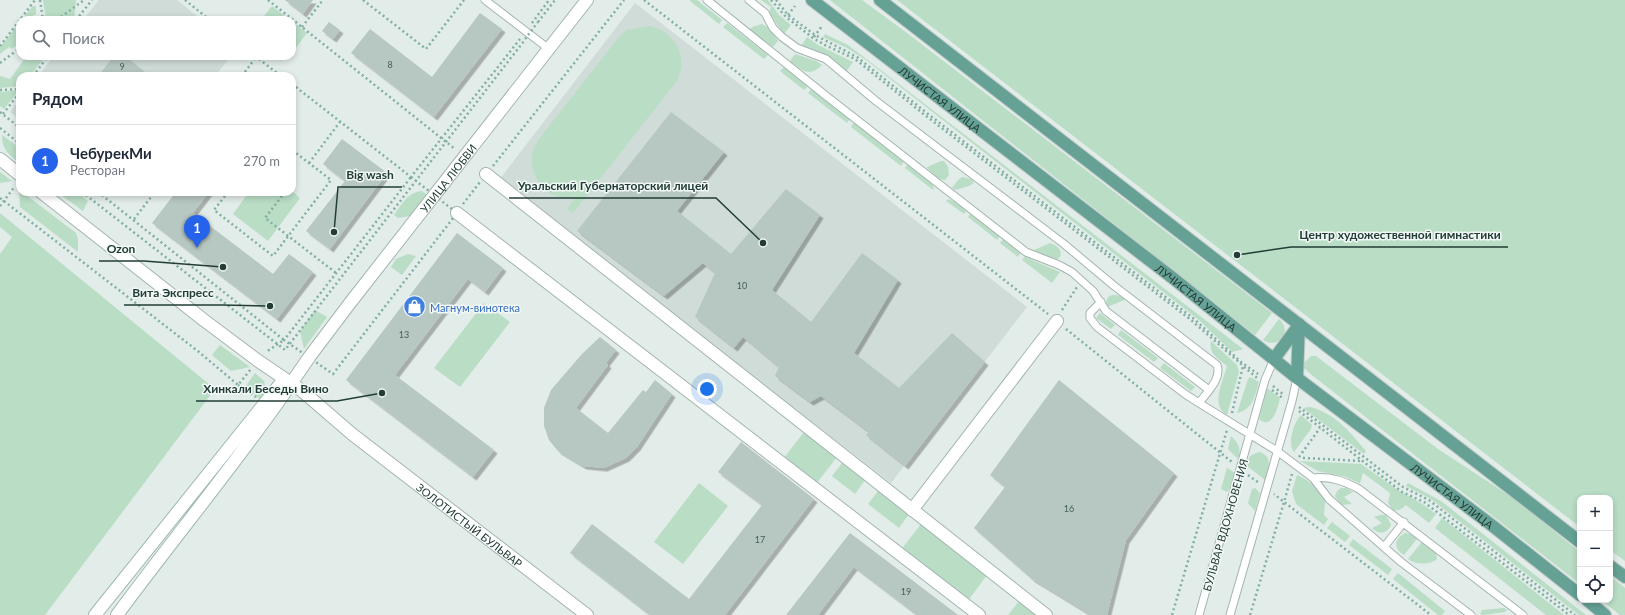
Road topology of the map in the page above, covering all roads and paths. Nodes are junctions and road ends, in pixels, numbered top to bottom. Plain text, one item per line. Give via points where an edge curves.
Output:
1 (35, 0) edge
2 (40, 0) edge
3 (84, 0) edge
4 (92, 0) edge
5 (185, 0) edge
6 (268, 0) edge
7 (323, 0) edge
8 (363, 0) edge
9 (464, 0) edge
10 (485, 0) edge
11 (550, 0) edge
12 (554, 0) edge
13 (587, 0) edge
14 (624, 0) edge
15 (644, 0) edge
16 (707, 0) edge
17 (749, 0) edge
18 (771, 0) edge
19 (776, 0) edge
20 (812, 0) edge
21 (880, 0) edge
22 (795, 6) dead end
23 (23, 16) edge
24 (42, 16) edge
25 (62, 16) edge
26 (79, 16) edge
27 (205, 16) edge
28 (288, 16) edge
29 (787, 16) junction
30 (296, 22) edge
31 (16, 25) edge
32 (822, 26) dead end
33 (302, 27) junction
34 (526, 31) junction
35 (814, 36) junction
36 (0, 46) edge
37 (549, 49) junction
38 (16, 51) edge
39 (45, 60) edge
40 (253, 60) edge
41 (261, 60) edge
42 (0, 63) edge
43 (36, 72) edge
44 (245, 72) edge
45 (276, 72) edge
46 (296, 87) edge
47 (16, 89) edge
48 (0, 90) edge
49 (16, 96) edge
50 (1, 113) edge
51 (340, 122) junction
52 (16, 125) edge
53 (0, 128) edge
54 (443, 138) junction
55 (16, 141) edge
56 (296, 153) edge
57 (0, 159) edge
58 (309, 163) junction
59 (486, 174) junction
60 (16, 178) edge
61 (16, 183) edge
62 (46, 196) edge
63 (87, 196) edge
64 (103, 196) edge
65 (152, 196) edge
66 (225, 196) edge
67 (282, 196) edge
68 (0, 198) edge
69 (4, 201) junction
70 (0, 206) edge
71 (457, 213) joint
72 (134, 219) junction
73 (288, 236) junction
74 (1101, 302) junction
75 (1057, 321) junction
76 (1299, 324) junction
77 (284, 340) junction
78 (290, 343) junction
79 (278, 344) junction
80 (310, 356) junction
81 (257, 360) junction
82 (1274, 360) junction
83 (1243, 366) junction
84 (1297, 378) junction
85 (1264, 381) junction
86 (287, 383) junction
87 (1209, 390) junction
88 (1199, 403) junction
89 (1291, 403) junction
90 (1230, 422) junction
91 (1320, 428) junction
92 (1250, 434) junction
93 (1277, 451) junction
94 (1220, 452) junction
95 (1363, 461) junction
96 (1294, 465) junction
97 (1313, 478) junction
98 (912, 510) junction
99 (1404, 522) junction
100 (1577, 540) edge
101 (1384, 547) junction
102 (1611, 567) edge
103 (1625, 577) edge
104 (1577, 593) edge
105 (1591, 603) edge
106 (95, 615) edge
107 (117, 615) edge
108 (587, 615) edge
109 (978, 615) edge
110 (1046, 615) edge
111 (1172, 615) edge
112 (1199, 615) edge
113 (1230, 615) edge
114 (1431, 615) edge
115 (1471, 615) edge
116 (1523, 615) edge
117 (1569, 615) edge
118 (1575, 615) edge
119 (1605, 615) edge

1 - 23 path
2 - 24 path
3 - 25 path
4 - 26 path
5 - 27 path
6 - 28 path
7 - 33 path
8 - 9 path via 426,49
10 - 34 lane
11 - 34 path
12 - 78 path, bridge
13 - 37 street, УЛИЦА ЛЮБВИ
14 - 59 path
15 - 75 path
16 - 74 lane via 1026,252 1072,272
17 - 87 lane via 765,13 773,28 782,37 797,48 826,59 876,101 1093,266 1113,285 1217,365 1217,380
18 - 29 path
19 - 29 path
20 - 82 main road, ЛУЧИСТАЯ УЛИЦА via 1174,279
21 - 76 main road
22 - 29 path
29 - 35 path
30 - 33 path
31 - 36 path
32 - 35 path
33 - 54 path
34 - 37 lane
34 - 54 path
35 - 83 path via 825,45 855,59 1192,320
35 - 85 path via 857,57 1193,318
37 - 80 street, УЛИЦА ЛЮБВИ
38 - 42 path
39 - 43 path
40 - 44 path
41 - 45 path
46 - 51 path
47 - 48 path
49 - 50 path
50 - 52 path
51 - 54 path via 411,177
51 - 58 path
53 - 55 path
56 - 58 path
57 - 60 street
58 - 73 path via 331,180
59 - 71 path
59 - 98 street
61 - 69 path
62 - 81 street, ЗОЛОТИСТЫЙ БУЛЬВАР
63 - 79 path
64 - 72 path
65 - 72 path
66 - 73 path via 214,210 273,256
67 - 73 path via 265,218
68 - 69 path
69 - 70 path
69 - 81 path via 238,385
71 - 109 street
72 - 77 path
73 - 77 path via 336,272
74 - 87 lane via 1106,311 1120,323
74 - 88 lane via 1090,313 1090,318 1097,327
75 - 94 path
75 - 98 street
76 - 82 main road
76 - 84 main road
76 - 100 main road
77 - 78 path
77 - 79 path
78 - 79 path via 284,350
78 - 80 path
79 - 81 path
80 - 86 street, УЛИЦА ЛЮБВИ
81 - 86 street, ЗОЛОТИСТЫЙ БУЛЬВАР
82 - 84 main road, ЛУЧИСТАЯ УЛИЦА
82 - 85 lane, БУЛЬВАР ВДОХНОВЕНИЯ
83 - 85 path
83 - 90 path
84 - 89 lane
84 - 104 main road, ЛУЧИСТАЯ УЛИЦА
85 - 89 path
85 - 92 lane, БУЛЬВАР ВДОХНОВЕНИЯ
86 - 106 street
86 - 107 street via 260,428
86 - 108 street, ЗОЛОТИСТЫЙ БУЛЬВАР
87 - 88 lane
88 - 90 lane
89 - 91 path
89 - 93 lane
89 - 118 path via 1403,487 1429,500
90 - 92 lane
90 - 94 path
91 - 95 path
91 - 95 path via 1298,458
92 - 93 lane
92 - 112 lane, БУЛЬВАР ВДОХНОВЕНИЯ
93 - 96 lane
93 - 113 lane
94 - 111 path
95 - 117 path via 1402,492 1424,502
96 - 97 lane
96 - 114 path via 1284,502
97 - 99 lane via 1324,476 1359,489
97 - 101 lane via 1329,499
98 - 110 street
99 - 101 lane
99 - 116 lane
101 - 115 lane
102 - 103 main road
105 - 119 main road

